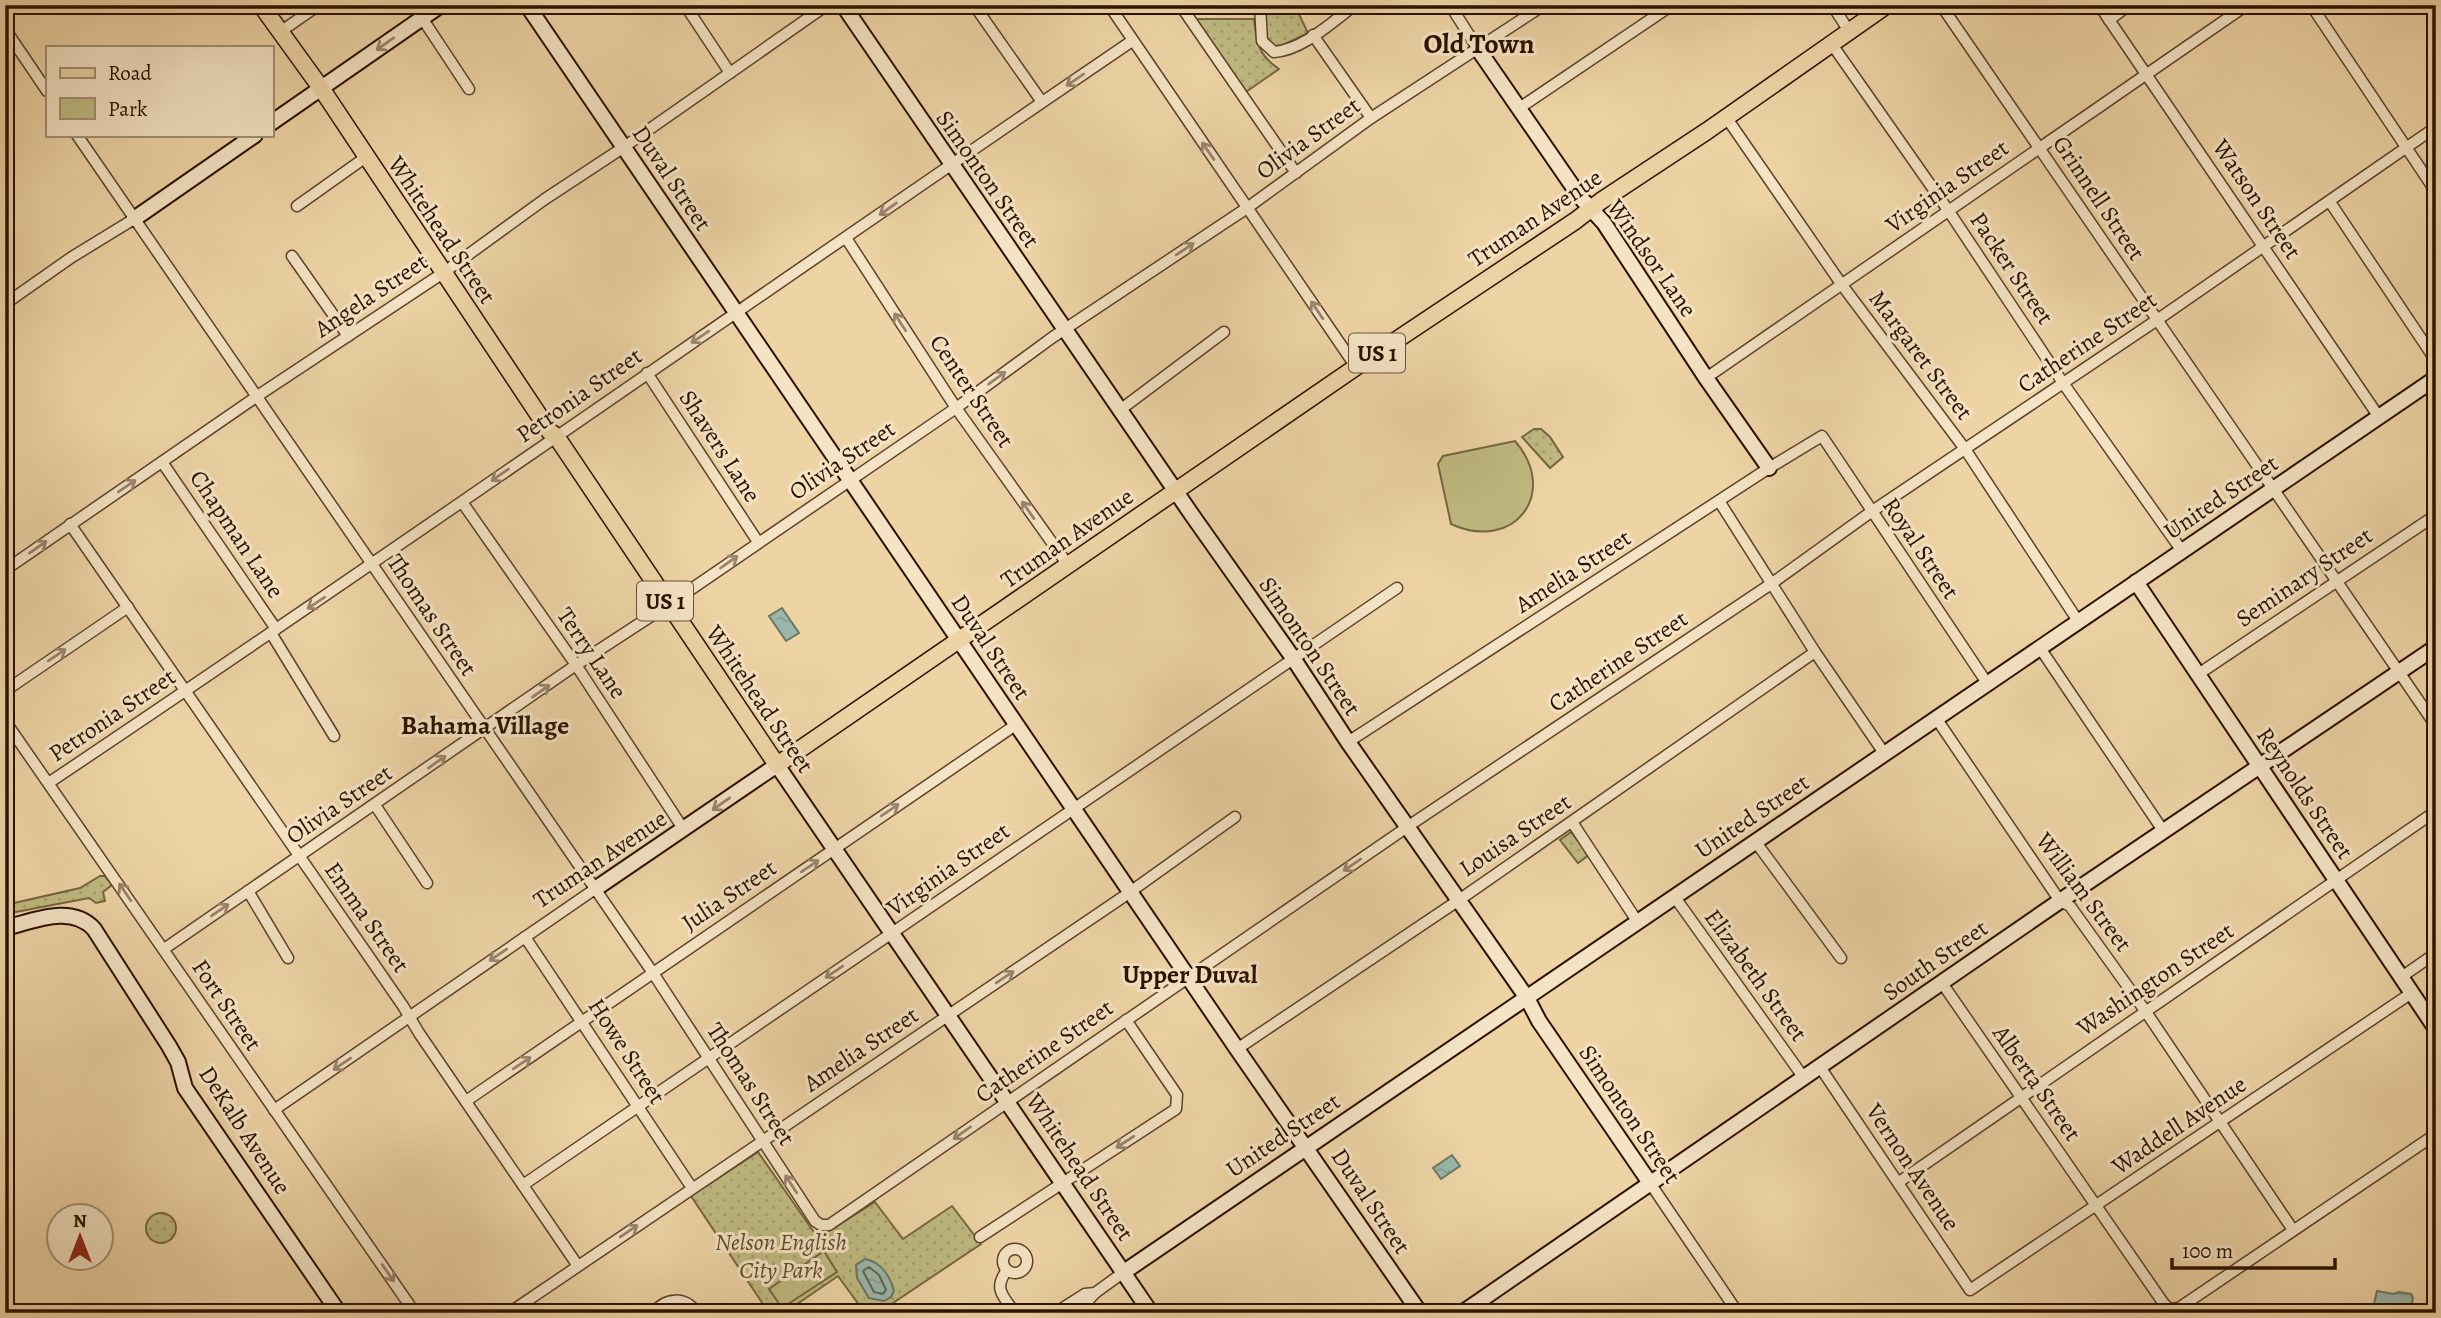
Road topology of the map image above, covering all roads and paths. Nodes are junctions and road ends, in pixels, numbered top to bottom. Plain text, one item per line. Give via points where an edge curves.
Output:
1 (261, 5) edge
2 (319, 5) edge
3 (441, 5) edge
4 (527, 5) edge
5 (685, 5) edge
6 (827, 5) edge
7 (843, 5) edge
8 (974, 5) edge
9 (1109, 5) edge
10 (1185, 5) edge
11 (1260, 5) edge
12 (1355, 5) edge
13 (1450, 5) edge
14 (1544, 5) edge
15 (1672, 5) edge
16 (1832, 5) edge
17 (1887, 5) edge
18 (1941, 5) edge
19 (2099, 5) edge
20 (2129, 5) edge
21 (2247, 5) edge
22 (2311, 5) edge
23 (422, 18) junction
24 (2109, 20) junction
25 (5, 29) edge
26 (1849, 31) junction
27 (280, 32) junction
28 (1313, 35) junction
29 (1132, 41) junction
30 (1831, 43) junction
31 (1478, 50) junction
32 (730, 73) junction
33 (2147, 74) junction
34 (321, 88) junction
35 (469, 89) dead end
36 (46, 90) edge
37 (1042, 102) junction
38 (1518, 109) junction
39 (1726, 117) junction
40 (1371, 118) junction
41 (273, 122) edge
42 (2436, 127) edge
43 (78, 136) edge
44 (254, 136) edge
45 (624, 147) junction
46 (2039, 147) junction
47 (2406, 148) junction
48 (366, 157) junction
49 (952, 165) junction
50 (1296, 173) junction
51 (2436, 192) edge
52 (2330, 202) junction
53 (297, 206) dead end
54 (1247, 208) junction
55 (1592, 209) junction
56 (1948, 210) junction
57 (134, 219) junction
58 (846, 238) junction
59 (2263, 248) junction
60 (292, 256) dead end
61 (443, 273) junction
62 (1842, 285) junction
63 (5, 304) edge
64 (737, 313) junction
65 (2157, 320) junction
66 (1065, 330) junction
67 (1224, 332) dead end
68 (348, 336) junction
69 (2436, 361) edge
70 (1356, 367) junction
71 (647, 373) junction
72 (1706, 378) junction
73 (2436, 378) edge
74 (2063, 383) junction
75 (256, 397) junction
76 (956, 408) junction
77 (1120, 410) junction
78 (2379, 417) junction
79 (555, 436) junction
80 (1822, 436) joint
81 (1965, 449) junction
82 (162, 462) junction
83 (1769, 468) junction
84 (850, 480) junction
85 (2274, 488) junction
86 (1176, 490) junction
87 (1719, 501) junction
88 (462, 502) junction
89 (1871, 512) junction
90 (2436, 515) edge
91 (70, 524) junction
92 (758, 542) junction
93 (2182, 551) junction
94 (372, 565) junction
95 (1068, 565) junction
96 (5, 569) edge
97 (2336, 580) junction
98 (2136, 582) junction
99 (1770, 584) junction
100 (1397, 588) dead end
101 (668, 605) junction
102 (128, 607) junction
103 (2078, 621) junction
104 (274, 631) junction
105 (959, 639) junction
106 (2436, 647) edge
107 (2039, 648) junction
108 (1815, 652) junction
109 (1293, 658) junction
110 (576, 665) junction
111 (2399, 672) junction
112 (2197, 675) junction
113 (1987, 683) junction
114 (5, 691) edge
115 (185, 691) junction
116 (1936, 718) junction
117 (1017, 724) junction
118 (7, 725) edge
119 (2436, 726) edge
120 (485, 729) junction
121 (334, 736) dead end
122 (1348, 742) junction
123 (1884, 753) junction
124 (777, 765) junction
125 (2259, 767) junction
126 (50, 782) junction
127 (375, 805) junction
128 (1073, 808) junction
129 (2436, 811) edge
130 (1235, 817) dead end
131 (1572, 822) junction
132 (1409, 827) junction
133 (684, 830) junction
134 (2164, 832) junction
135 (1755, 841) junction
136 (834, 849) junction
137 (299, 856) junction
138 (2336, 880) junction
139 (427, 883) dead end
140 (595, 889) junction
141 (248, 891) junction
142 (1130, 891) junction
143 (1674, 897) junction
144 (1459, 900) junction
145 (2060, 901) junction
146 (1637, 921) junction
147 (5, 928) edge
148 (891, 934) junction
149 (525, 937) junction
150 (164, 949) junction
151 (2436, 953) edge
152 (288, 958) dead end
153 (1841, 958) dead end
154 (653, 973) junction
155 (1189, 977) junction
156 (2400, 978) junction
157 (1942, 983) junction
158 (2410, 994) junction
159 (1527, 998) junction
160 (2146, 1012) junction
161 (948, 1015) junction
162 (410, 1017) junction
163 (1126, 1020) junction
164 (582, 1021) junction
165 (2436, 1030) edge
166 (1237, 1049) junction
167 (708, 1058) junction
168 (1820, 1067) junction
169 (1804, 1078) junction
170 (2021, 1096) junction
171 (466, 1101) junction
172 (1007, 1101) junction
173 (637, 1106) junction
174 (274, 1110) junction
175 (2220, 1123) junction
176 (2436, 1134) edge
177 (763, 1141) junction
178 (1306, 1147) junction
179 (1061, 1182) junction
180 (1899, 1182) junction
181 (1650, 1183) junction
182 (523, 1185) junction
183 (692, 1188) junction
184 (2096, 1205) junction
185 (821, 1225) joint
186 (2293, 1230) junction
187 (979, 1237) dead end
188 (578, 1266) junction
189 (1007, 1270) dead end
190 (1124, 1272) junction
191 (1970, 1290) joint
192 (1095, 1293) junction
193 (339, 1313) edge
194 (415, 1313) edge
195 (509, 1313) edge
196 (653, 1313) edge
197 (697, 1313) edge
198 (1015, 1313) edge
199 (1055, 1313) edge
200 (1076, 1313) edge
201 (1151, 1313) edge
202 (1420, 1313) edge
203 (1462, 1313) edge
204 (1738, 1313) edge

1 - 27 main road, Whitehead Street / US 1
2 - 27 street
3 - 23 street
4 - 45 street, Duval Street
5 - 32 street
6 - 32 street, Angela Street
7 - 49 street, Simonton Street
8 - 37 street
9 - 29 street
10 - 50 street via 1185,12
11 - 28 street via 1262,41 1274,52
12 - 28 street
13 - 31 street, Windsor Lane
14 - 31 street, Olivia Street
15 - 38 street
16 - 26 street
17 - 26 main road, Truman Avenue / US 1
18 - 46 street, Grinnell Street
19 - 24 street, Watson Street
20 - 24 street
21 - 33 street, Virginia Street
22 - 47 street
23 -> 34 street
23 - 35 street
24 - 33 street, Watson Street
25 - 36 street
26 - 30 main road, Truman Avenue / US 1
27 - 34 main road, Whitehead Street / US 1
28 - 40 street
29 -> 37 street, Petronia Street
54 -> 29 street
30 - 39 main road, Truman Avenue / US 1
30 - 56 street, Packer Street
31 - 38 street, Windsor Lane
31 - 40 street, Olivia Street
32 - 45 street, Angela Street
33 - 46 street, Virginia Street
33 - 59 street, Watson Street
34 - 41 street
34 - 48 main road, Whitehead Street / US 1
37 - 49 street, Petronia Street
38 - 55 street, Windsor Lane
39 - 55 main road, Truman Avenue / US 1
39 - 62 street, Margaret Street
40 - 50 street, Olivia Street
42 - 47 street, Catherine Street
43 - 57 street, Thomas Street
44 - 57 street
45 - 61 street, Angela Street
45 - 64 street, Duval Street
46 - 56 street, Virginia Street
46 - 65 street, Grinnell Street
47 - 51 street
47 - 52 street, Catherine Street
48 - 53 street
48 - 61 main road, Whitehead Street / US 1
49 -> 58 street, Petronia Street
49 - 66 street, Simonton Street
50 - 54 street, Olivia Street
52 - 59 street, Catherine Street
52 - 69 street
66 -> 54 street, Olivia Street
70 -> 54 street
55 - 70 main road, Truman Avenue / US 1
55 - 72 street, Windsor Lane
56 - 62 street, Virginia Street
56 - 74 street, Packer Street
57 - 63 street
57 - 75 street, Thomas Street
58 - 64 street, Petronia Street
76 -> 58 street, Center Street
59 - 65 street, Catherine Street
59 - 78 street, Watson Street
60 - 68 street
61 - 68 street, Angela Street
61 - 79 main road, Whitehead Street / US 1
62 - 72 street, Virginia Street
62 - 81 street, Margaret Street
64 -> 71 street, Petronia Street
64 - 84 street, Duval Street
65 - 74 street, Catherine Street
65 - 85 street, Grinnell Street
76 -> 66 street, Olivia Street
66 - 77 street, Simonton Street
67 - 77 street
68 - 75 street, Angela Street
70 - 86 main road, Truman Avenue / US 1
71 - 79 street, Petronia Street
71 - 92 street, Shavers Lane
72 - 83 street, Windsor Lane
73 - 78 street, United Street
74 - 81 street, Catherine Street
74 - 93 street, Packer Street
75 - 82 street, Angela Street
75 - 94 street, Thomas Street
76 - 84 street, Olivia Street
95 -> 76 street, Center Street
77 - 86 street, Simonton Street
78 - 85 street, United Street
79 -> 88 street, Petronia Street
79 - 101 main road, Whitehead Street / US 1
80 - 83 street, Amelia Street
80 - 89 street, Royal Street
81 - 89 street, Catherine Street
81 - 103 street, Margaret Street
91 -> 82 street, Angela Street
82 - 104 street, Chapman Lane
83 - 87 street, Amelia Street
84 - 92 street, Olivia Street
84 - 105 street, Duval Street
85 - 93 street, United Street
85 - 97 street, Grinnell Street
86 - 95 main road, Truman Avenue / US 1
86 - 109 street, Simonton Street
87 - 99 street
87 - 122 street, Amelia Street
88 - 94 street, Petronia Street
88 - 110 street, Terry Lane
89 - 99 street, Catherine Street
89 - 113 street, Royal Street
90 - 97 street, Seminary Street
96 -> 91 street, Angela Street
91 - 102 street, Emma Street
101 -> 92 street, Olivia Street
93 - 98 street, United Street
94 -> 104 street, Petronia Street
94 - 120 street, Thomas Street
95 - 105 main road, Truman Avenue / US 1
97 - 111 street, Grinnell Street
97 - 112 street, Seminary Street
98 - 103 street, United Street
98 - 112 street, Reynolds Street
99 - 108 street
99 - 132 street, Catherine Street
100 - 109 street, Virginia Street
101 - 110 street, Olivia Street
101 - 124 main road, Whitehead Street / US 1
114 -> 102 street
102 - 115 street, Emma Street
103 - 107 street, United Street
104 - 115 street, Petronia Street
104 - 121 street, Chapman Lane
105 - 117 street, Duval Street
105 - 124 main road, Truman Avenue / US 1
106 - 111 street, South Street
107 - 113 street, United Street
107 - 134 street
108 - 123 street
108 - 131 street, Louisa Street
109 - 122 street, Simonton Street
109 - 128 street, Virginia Street
120 -> 110 street, Olivia Street
110 - 133 street, Terry Lane
111 - 119 street, Grinnell Street
111 - 125 street, South Street
112 - 125 street, Reynolds Street
113 - 116 street, United Street
115 - 126 street, Petronia Street
115 - 137 street, Emma Street
116 - 123 street, United Street
116 - 145 street, William Street
117 - 128 street, Duval Street
136 -> 117 street, Julia Street
118 - 126 street, Fort Street
127 -> 120 street, Olivia Street
120 - 140 street, Thomas Street
122 - 132 street, Simonton Street
123 - 135 street, United Street
124 -> 133 street, Truman Avenue
124 - 136 street, Whitehead Street
125 - 134 street, South Street
125 - 138 street, Reynolds Street
150 -> 126 street, Fort Street
127 - 137 street, Olivia Street
127 - 139 street
128 - 142 street, Duval Street
128 - 148 street, Virginia Street
129 - 138 street, Washington Street
130 - 142 street, Amelia Street
131 - 144 street, Louisa Street
131 - 146 street
132 - 144 street, Simonton Street
132 -> 155 street, Catherine Street
133 - 140 street, Truman Avenue
134 - 145 street, South Street
135 - 143 street, United Street
135 - 153 street
136 - 148 street, Whitehead Street
154 -> 136 street, Julia Street
137 - 141 street, Olivia Street
137 - 162 street, Emma Street
138 - 156 street, Reynolds Street
138 - 160 street, Washington Street
140 - 149 street, Truman Avenue
140 - 154 street, Thomas Street
150 -> 141 street, Olivia Street
141 - 152 street
142 - 155 street, Duval Street
161 -> 142 street, Amelia Street
143 - 146 street, United Street
143 - 169 street, Elizabeth Street
144 - 159 street, Simonton Street
144 - 166 street, Louisa Street
145 - 157 street, South Street
145 - 160 street, William Street via 2070,906
146 - 159 street, United Street
147 - 193 street, DeKalb Avenue via 61,915 81,918 94,929 169,1046 190,1095
148 - 161 street, Whitehead Street
148 -> 167 street, Virginia Street
149 -> 162 street, Truman Avenue
149 - 164 street, Howe Street
150 - 174 street, Fort Street
151 - 156 street
154 - 164 street, Julia Street
154 - 167 street, Thomas Street
155 - 163 street, Catherine Street
155 - 166 street, Duval Street
156 - 158 street, Reynolds Street
157 - 168 street, South Street
157 - 170 street, Alberta Street
158 - 165 street, Reynolds Street
158 - 175 street, Waddell Avenue
159 - 178 street, United Street
159 - 181 street, Simonton Street
160 - 170 street, Washington Street
160 - 175 street, William Street
161 - 172 street, Whitehead Street
161 - 177 street, Amelia Street
162 - 171 street, Emma Street
162 -> 174 street, Truman Avenue
163 - 172 street, Catherine Street
163 -> 179 street via 1177,1095 1176,1109
171 -> 164 street, Julia Street
164 - 173 street, Howe Street
166 - 178 street, Duval Street
167 - 173 street, Virginia Street
167 - 177 street, Thomas Street
168 - 169 street, South Street
168 - 180 street, Vernon Avenue
169 - 181 street, South Street
170 - 180 street, Washington Street
170 - 184 street, Alberta Street
171 - 182 street, Emma Street
172 - 179 street, Whitehead Street
172 -> 185 street, Catherine Street via 829,1224
173 - 182 street, Virginia Street
173 - 183 street, Howe Street
174 -> 194 street, Fort Street
175 - 184 street, Waddell Avenue
175 - 186 street, William Street
176 - 186 street
177 - 183 street, Amelia Street
185 -> 177 street, Thomas Street
178 - 190 street, United Street
178 - 202 street, Duval Street
179 - 187 street
179 - 190 street, Whitehead Street
180 - 191 street, Vernon Avenue
181 - 203 street, South Street
181 - 204 street, Simonton Street
182 - 188 street, Emma Street
188 -> 183 street, Amelia Street
184 - 186 street, Alberta Street via 2170,1309 2179,1308
184 - 191 street, Waddell Avenue
188 - 195 street, Amelia Street
189 - 198 street via 999,1284
190 - 192 street, United Street
190 - 201 street, Whitehead Street
192 - 199 street, United Street via 1085,1294
192 - 200 street, United Street
196 - 197 street via 674,1300 690,1304

